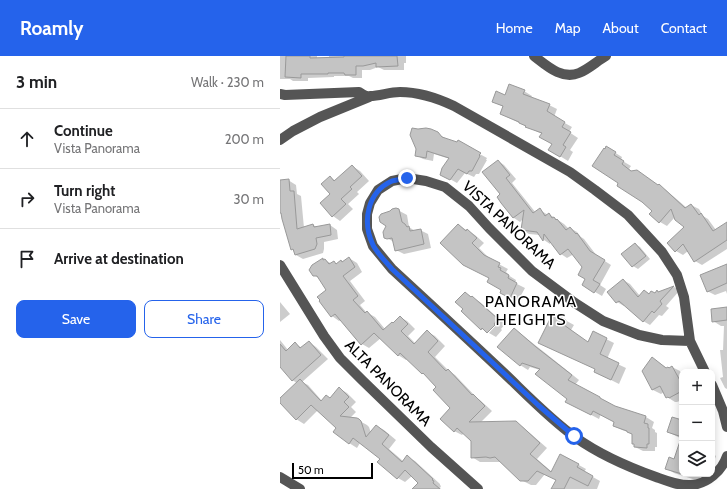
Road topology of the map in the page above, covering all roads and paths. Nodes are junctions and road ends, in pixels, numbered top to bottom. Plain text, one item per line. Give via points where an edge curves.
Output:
1 (534, 56) edge
2 (606, 56) edge
3 (280, 94) edge
4 (369, 97) junction
5 (280, 140) edge
6 (280, 265) edge
7 (690, 341) junction
8 (704, 369) edge
9 (715, 393) edge
10 (727, 427) edge
11 (727, 456) edge
12 (280, 477) edge
13 (300, 489) edge
14 (478, 489) edge

1 - 2 street via 557,72 573,75
3 - 4 street via 359,92
4 - 5 street via 320,117
4 - 7 street via 401,92 445,102 570,172 596,190 628,215 662,252 677,275 684,297
6 - 14 street, ALTA PANORAMA via 340,358
7 - 8 street
7 - 11 street, VISTA PANORAMA via 662,340 639,335 603,322 532,271 469,206 445,187 407,178 392,181 378,190 370,203 367,230 373,246 392,269 547,414 574,436 627,466 678,484 692,485 705,482 718,472
9 - 10 street
12 - 13 street

